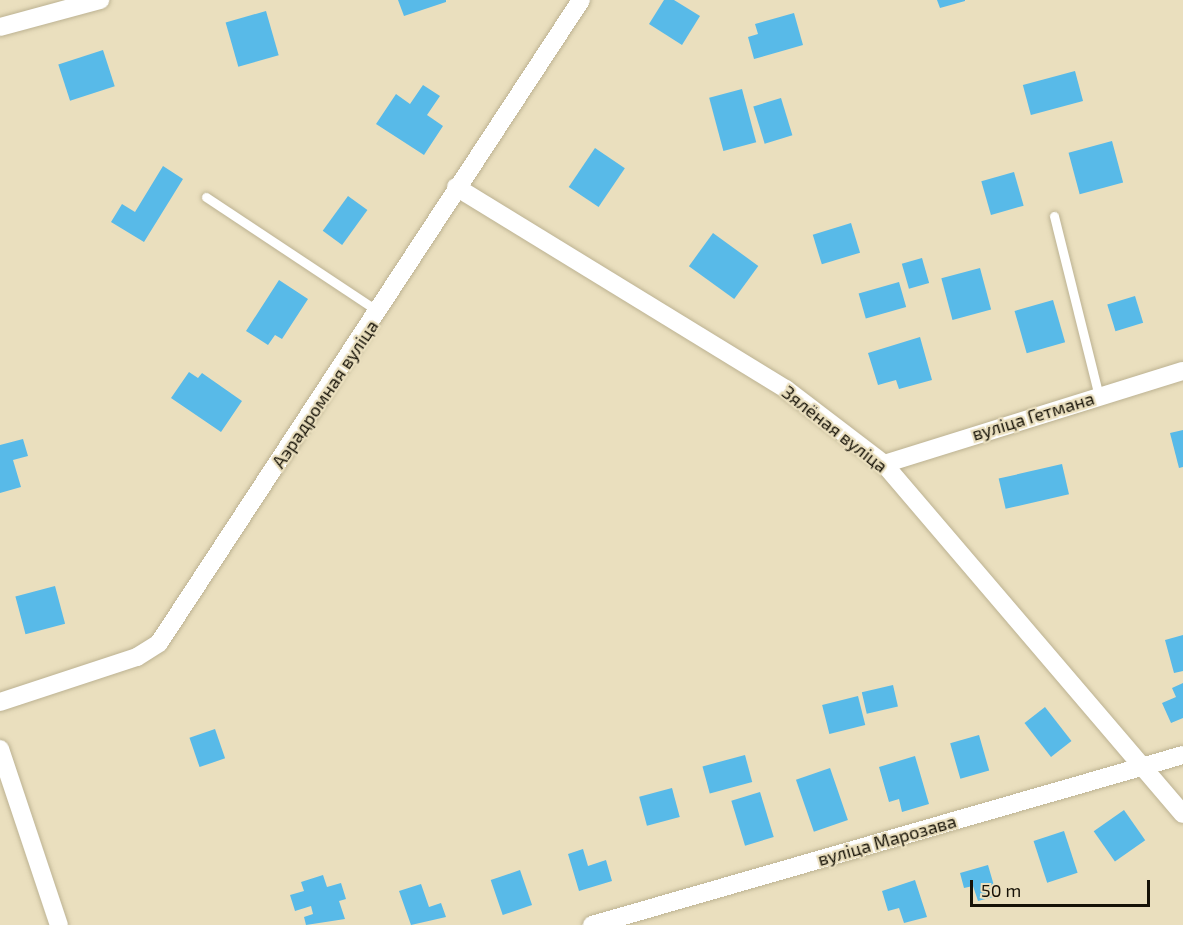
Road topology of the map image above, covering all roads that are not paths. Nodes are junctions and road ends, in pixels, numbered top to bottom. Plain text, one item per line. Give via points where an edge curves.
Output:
1 (100, 0) edge
2 (581, 0) edge
3 (0, 27) edge
4 (456, 187) junction
5 (206, 197) dead end
6 (1054, 216) dead end
7 (379, 312) junction
8 (1183, 371) edge
9 (1099, 396) junction
10 (884, 464) junction
11 (0, 702) edge
12 (0, 749) edge
13 (1183, 755) edge
14 (1143, 766) junction
15 (1183, 814) edge
16 (59, 925) edge
17 (592, 925) edge

1 - 3 street
2 - 4 street, Аэрадромная вуліца
4 - 7 street, Аэрадромная вуліца
4 - 10 street, Зялёная вуліца via 786,389
5 - 7 lane
6 - 9 lane
7 - 11 street, Аэрадромная вуліца via 159,643 137,657
8 - 9 street, вуліца Гетмана
9 - 10 street, вуліца Гетмана
10 - 14 street, Зялёная вуліца
12 - 16 street
13 - 14 street, вуліца Марозава
14 - 15 street, Зялёная вуліца
14 - 17 street, вуліца Марозава

